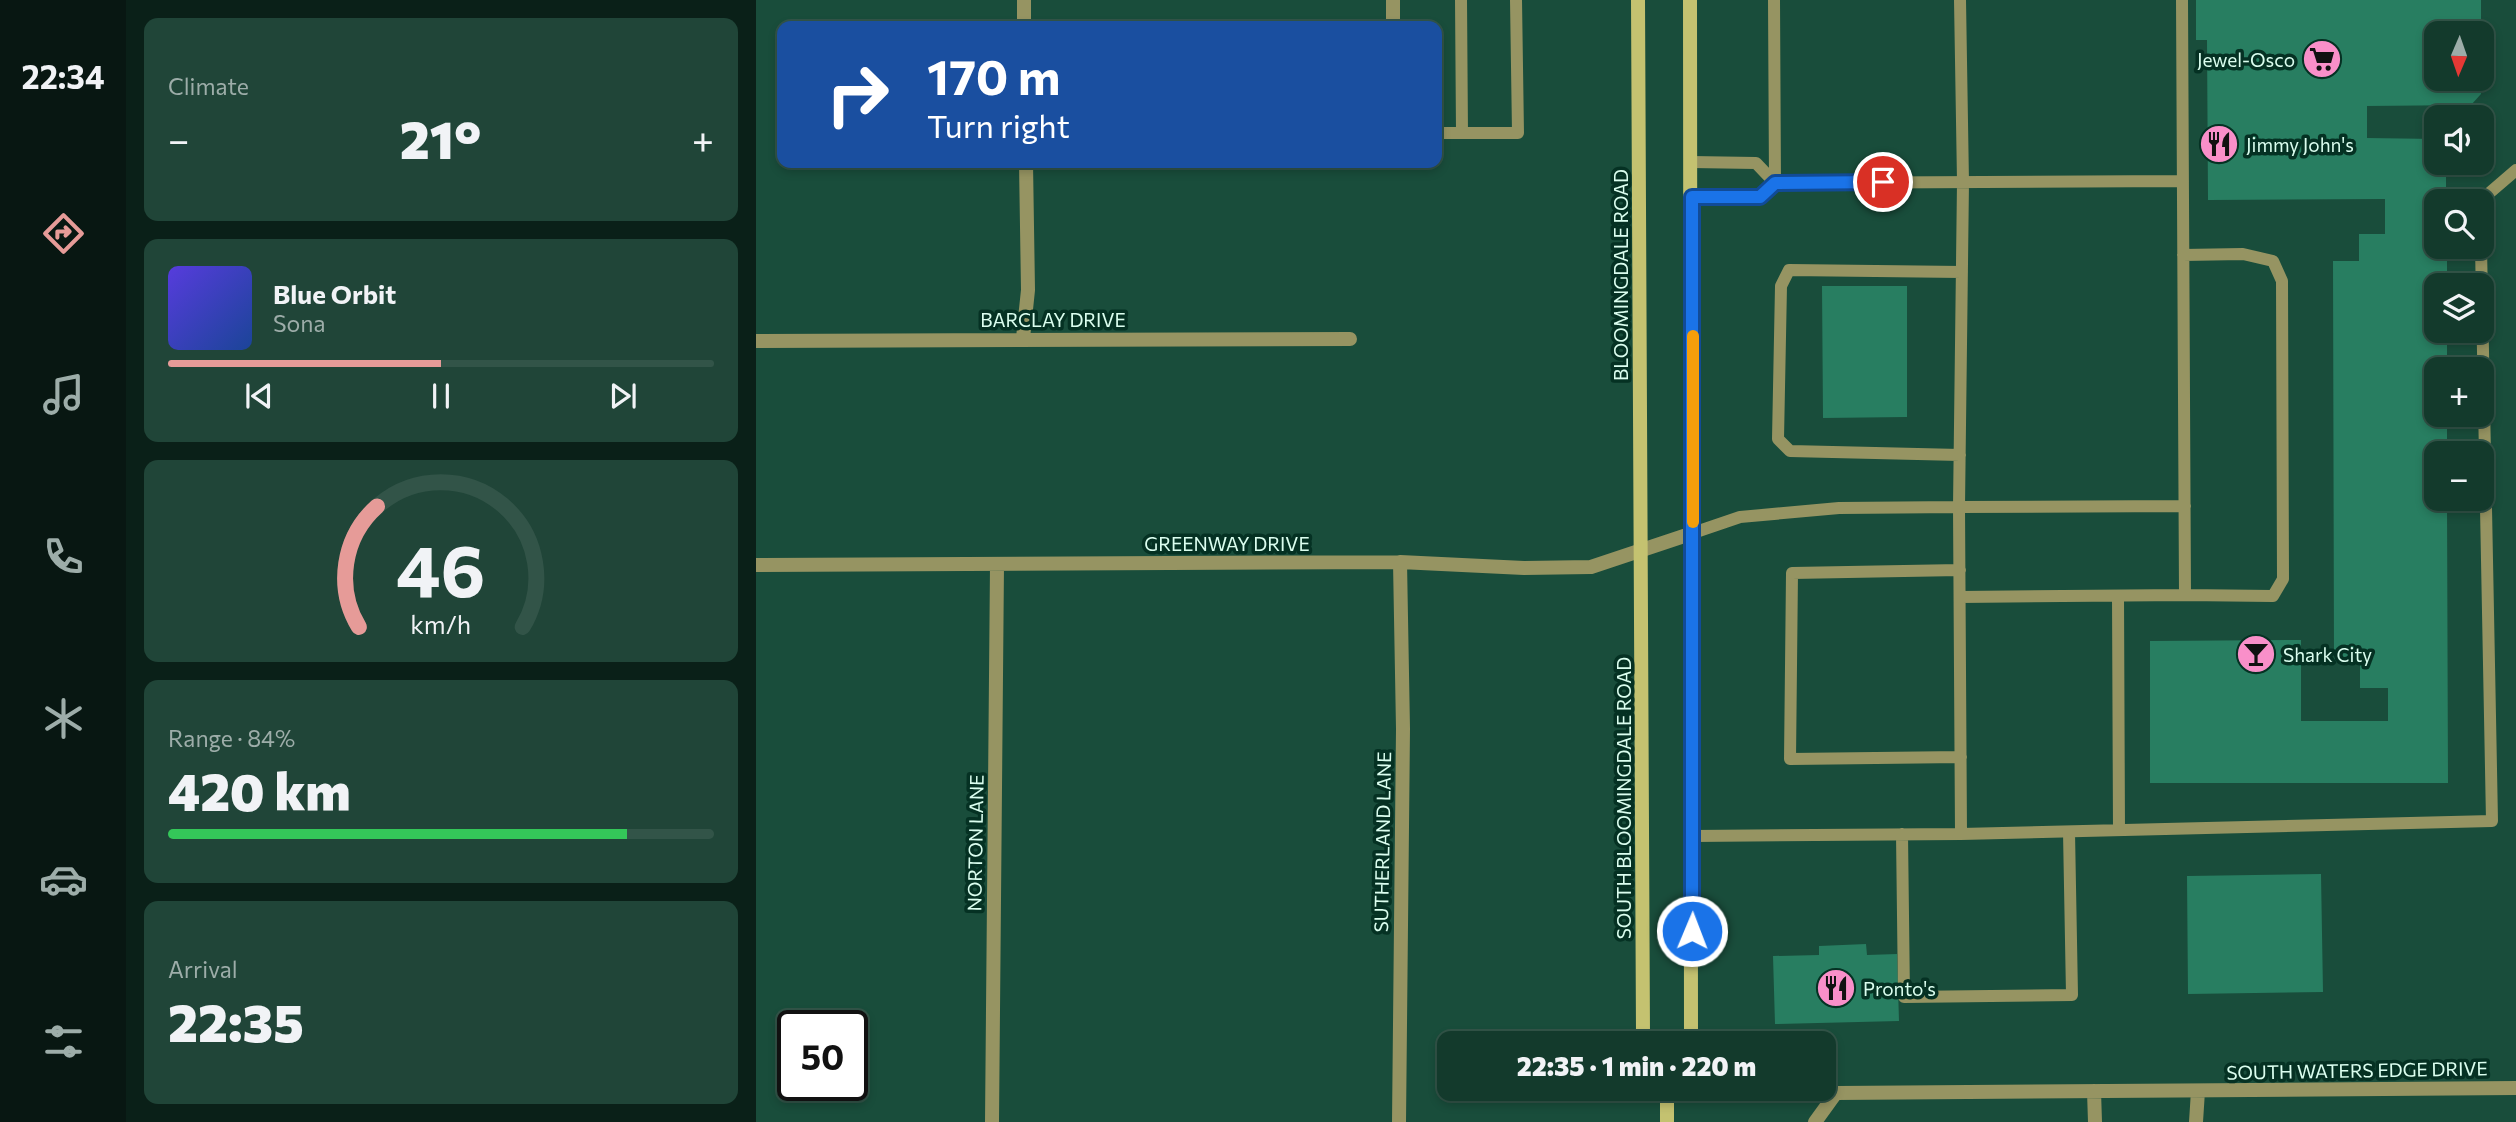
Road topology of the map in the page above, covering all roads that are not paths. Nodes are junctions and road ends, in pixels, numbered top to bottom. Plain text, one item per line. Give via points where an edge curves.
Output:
1 (1024, 0) edge
2 (1393, 0) edge
3 (1461, 0) edge
4 (1517, 0) edge
5 (1638, 0) edge
6 (1690, 0) edge
7 (1774, 0) edge
8 (1960, 0) edge
9 (2182, 0) edge
10 (1024, 21) edge
11 (1393, 21) edge
12 (1442, 133) edge
13 (1462, 133) junction
14 (1692, 162) junction
15 (1026, 168) edge
16 (2516, 170) edge
17 (2183, 181) junction
18 (1963, 182) junction
19 (1775, 183) junction
20 (2494, 189) edge
21 (1692, 197) junction
22 (2183, 255) junction
23 (2481, 259) edge
24 (1962, 272) junction
25 (1023, 338) junction
26 (1350, 339) dead end
27 (756, 341) edge
28 (1960, 455) junction
29 (2185, 506) junction
30 (1959, 507) junction
31 (1693, 533) junction
32 (1641, 550) junction
33 (1400, 562) junction
34 (756, 565) edge
35 (997, 565) junction
36 (1960, 570) junction
37 (2118, 596) junction
38 (2185, 596) junction
39 (1960, 597) junction
40 (1961, 757) junction
41 (2119, 830) junction
42 (2069, 832) junction
43 (1902, 834) junction
44 (1961, 834) junction
45 (1693, 836) junction
46 (1643, 1031) edge
47 (1691, 1031) edge
48 (2516, 1088) edge
49 (2094, 1091) junction
50 (2198, 1091) junction
51 (1667, 1101) edge
52 (992, 1122) edge
53 (1399, 1122) edge
54 (1667, 1122) edge
55 (1815, 1122) edge
56 (2095, 1122) edge
57 (2196, 1122) edge

1 - 10 street
2 - 11 street
3 - 13 lane
4 - 13 lane via 1517,133
5 - 32 main road, BLOOMINGDALE ROAD
6 - 14 main road
7 - 19 lane
8 - 18 lane
9 - 17 lane
12 - 13 lane
14 - 19 lane via 1756,163
14 - 21 main road
15 - 25 street via 1028,290
16 - 20 lane
17 - 18 lane
17 - 22 lane
18 - 19 lane
18 - 24 lane
19 - 21 lane via 1760,197
21 - 31 main road
22 - 29 lane
22 - 38 lane via 2243,254 2273,261 2282,281 2283,579 2273,596
23 - 41 lane via 2493,821
24 - 28 lane
24 - 28 lane via 1789,270 1781,286 1778,411 1778,439 1790,451
25 - 26 street, BARCLAY DRIVE
25 - 27 street, BARCLAY DRIVE
28 - 30 lane
29 - 30 lane
29 - 38 lane
30 - 31 lane via 1839,508 1740,517
30 - 36 lane
31 - 32 street, GREENWAY DRIVE
31 - 45 main road
32 - 33 street, GREENWAY DRIVE via 1591,566
32 - 46 main road, SOUTH BLOOMINGDALE ROAD
33 - 35 street, GREENWAY DRIVE
33 - 53 street, SUTHERLAND LANE
34 - 35 street, GREENWAY DRIVE
35 - 52 street, NORTON LANE
36 - 39 lane
36 - 40 lane via 1792,573 1790,759
37 - 38 lane
37 - 39 lane
37 - 41 lane
39 - 40 lane
40 - 44 lane
41 - 42 lane
42 - 43 lane via 2072,995 2030,996 1904,997
42 - 44 lane
43 - 44 lane
43 - 45 lane
45 - 47 main road
48 - 50 street, SOUTH WATERS EDGE DRIVE
49 - 50 street, SOUTH WATERS EDGE DRIVE
49 - 55 street, SOUTH WATERS EDGE DRIVE via 1836,1093
49 - 56 street
50 - 57 street
51 - 54 main road

